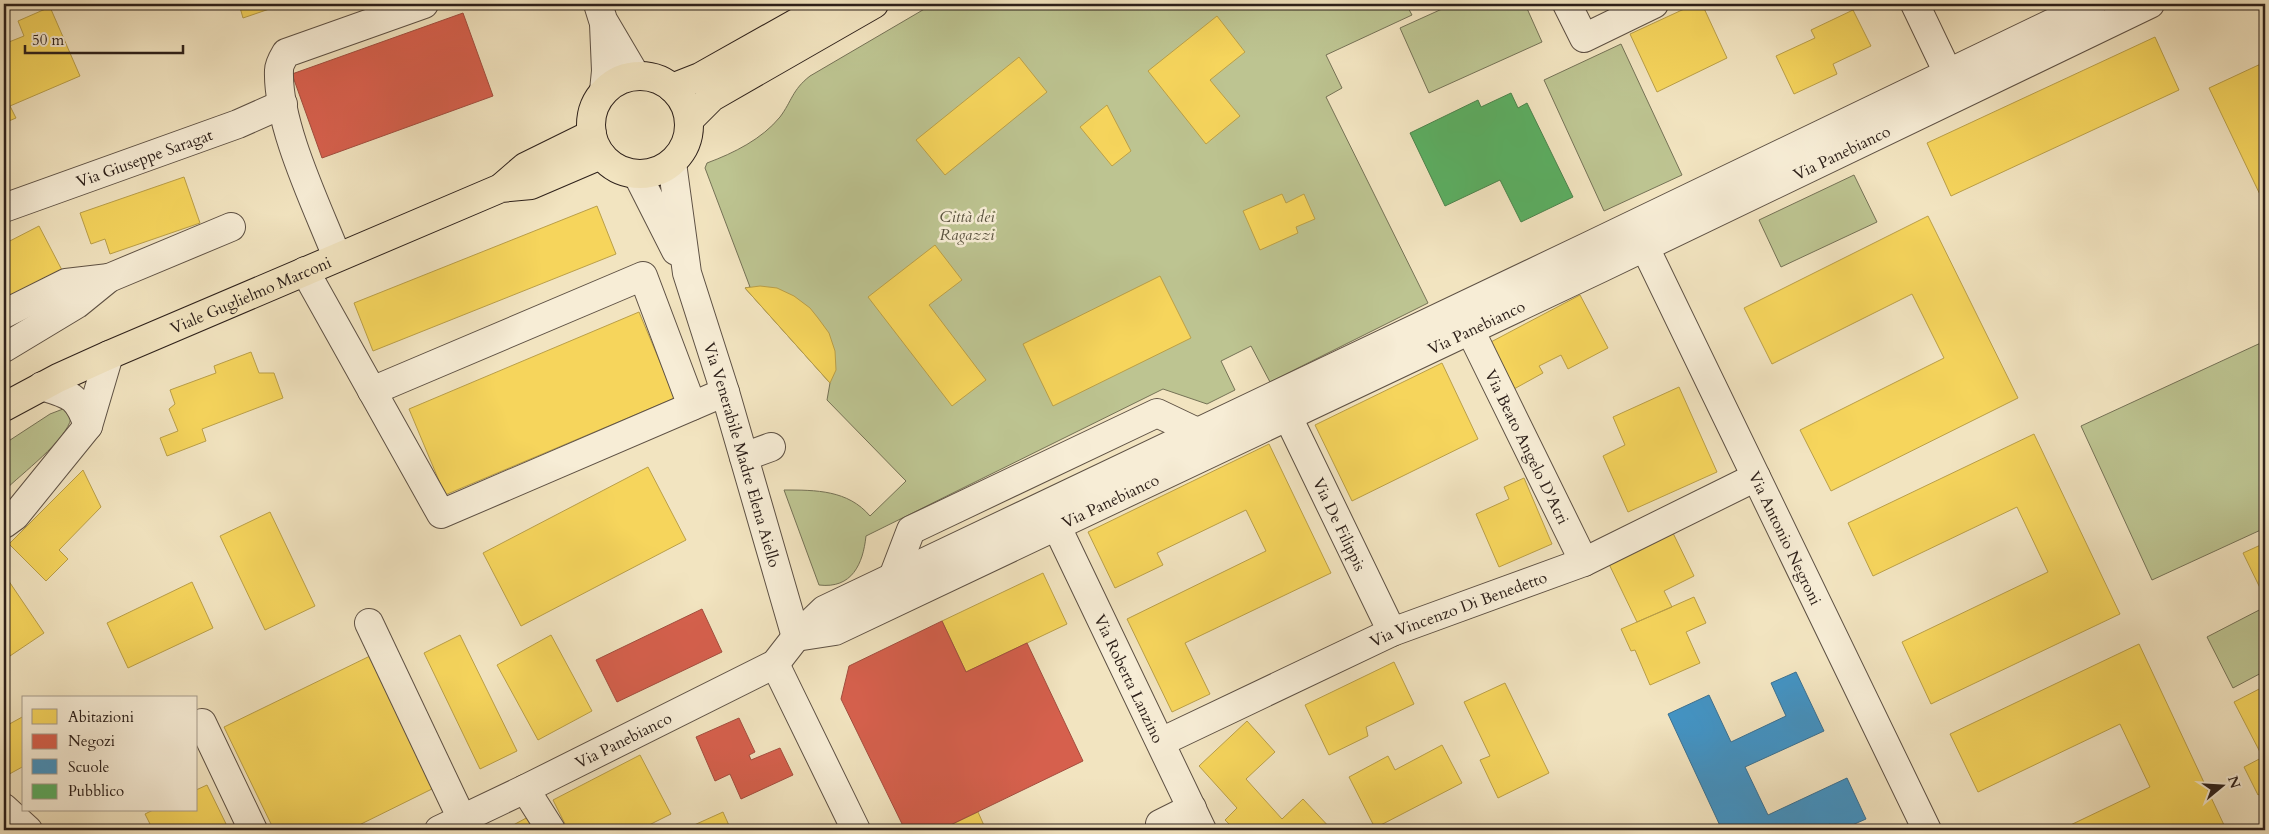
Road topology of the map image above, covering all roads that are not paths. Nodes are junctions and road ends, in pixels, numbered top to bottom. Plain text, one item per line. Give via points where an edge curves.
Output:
1 (424, 4) edge
2 (830, 4) edge
3 (874, 4) edge
4 (1567, 4) edge
5 (1654, 4) edge
6 (1915, 4) edge
7 (2092, 4) edge
8 (2150, 4) edge
9 (601, 12) edge
10 (1948, 73) junction
11 (636, 76) junction
12 (672, 88) junction
13 (604, 92) junction
14 (283, 104) junction
15 (689, 120) junction
16 (596, 144) junction
17 (672, 163) junction
18 (637, 174) junction
19 (4, 208) edge
20 (230, 227) dead end
21 (1640, 235) junction
22 (337, 257) junction
23 (305, 271) junction
24 (688, 273) junction
25 (108, 278) junction
26 (4, 314) edge
27 (1470, 330) junction
28 (4, 348) edge
29 (109, 355) junction
30 (42, 386) junction
31 (372, 391) junction
32 (725, 392) junction
33 (692, 406) junction
34 (4, 407) edge
35 (1288, 417) junction
36 (88, 426) junction
37 (771, 447) dead end
38 (744, 457) junction
39 (1756, 477) junction
40 (4, 524) edge
41 (1056, 526) junction
42 (1584, 562) junction
43 (369, 623) dead end
44 (1392, 632) junction
45 (796, 636) junction
46 (775, 664) junction
47 (202, 723) dead end
48 (1161, 742) junction
49 (525, 789) junction
50 (1197, 819) edge
51 (451, 825) edge
52 (253, 830) edge
53 (551, 830) edge
54 (856, 830) edge
55 (1163, 830) edge
56 (1927, 830) edge

1 - 14 street via 286,53 278,68
2 - 12 main road via 700,77
3 - 15 main road via 712,97
4 - 5 street via 1584,38
6 - 10 street
7 - 10 street, Via Panebianco
8 - 21 street, Via Panebianco
9 - 11 street
9 - 13 street via 606,71
10 - 21 street, Via Panebianco
11 - 12 main road via 662,80
11 - 13 main road via 624,78
12 - 15 main road via 681,97
13 - 16 main road via 592,119
14 - 19 street, Via Giuseppe Saragat via 242,135
14 - 22 street via 290,136 325,197
15 - 17 main road via 688,136
16 - 18 main road via 617,168
16 - 22 main road, Viale Guglielmo Marconi via 525,167 501,188
17 - 18 main road via 649,174
17 - 24 street, Via Venerabile Madre Elena Aiello
18 - 24 street, Via Venerabile Madre Elena Aiello
20 - 25 street
21 - 27 street, Via Panebianco
21 - 39 street, Via Antonio Negroni
21 - 45 street, Via Panebianco via 1477,287 1197,432 824,610
22 - 23 main road, Viale Guglielmo Marconi
23 - 29 main road, Viale Guglielmo Marconi
23 - 31 street
24 - 32 street, Via Venerabile Madre Elena Aiello
25 - 26 street via 66,283
25 - 28 street via 77,304
27 - 35 street, Via Panebianco
27 - 42 street, Via Beato Angelo D'Acri
29 - 30 main road, Viale Guglielmo Marconi
29 - 36 street
30 - 34 main road, Viale Guglielmo Marconi
30 - 36 street via 77,401
31 - 33 street via 441,514
31 - 33 street via 643,276
32 - 33 street
32 - 38 street, Via Venerabile Madre Elena Aiello
35 - 41 street, Via Panebianco
35 - 44 street, Via De Filippis
36 - 40 street via 15,516
37 - 38 street
38 - 45 street, Via Venerabile Madre Elena Aiello
39 - 42 street, Via Vincenzo Di Benedetto
39 - 56 street, Via Antonio Negroni
41 - 45 street, Via Panebianco via 835,631
41 - 48 street, Via Roberta Lanzino
42 - 44 street, Via Vincenzo Di Benedetto
43 - 51 street
44 - 48 street, Via Vincenzo Di Benedetto
45 - 46 street, Via Panebianco
46 - 49 street, Via Panebianco
46 - 54 street
47 - 52 street
48 - 50 street, Via Roberta Lanzino
49 - 51 street, Via Panebianco
49 - 53 street
50 - 55 street via 1160,824

